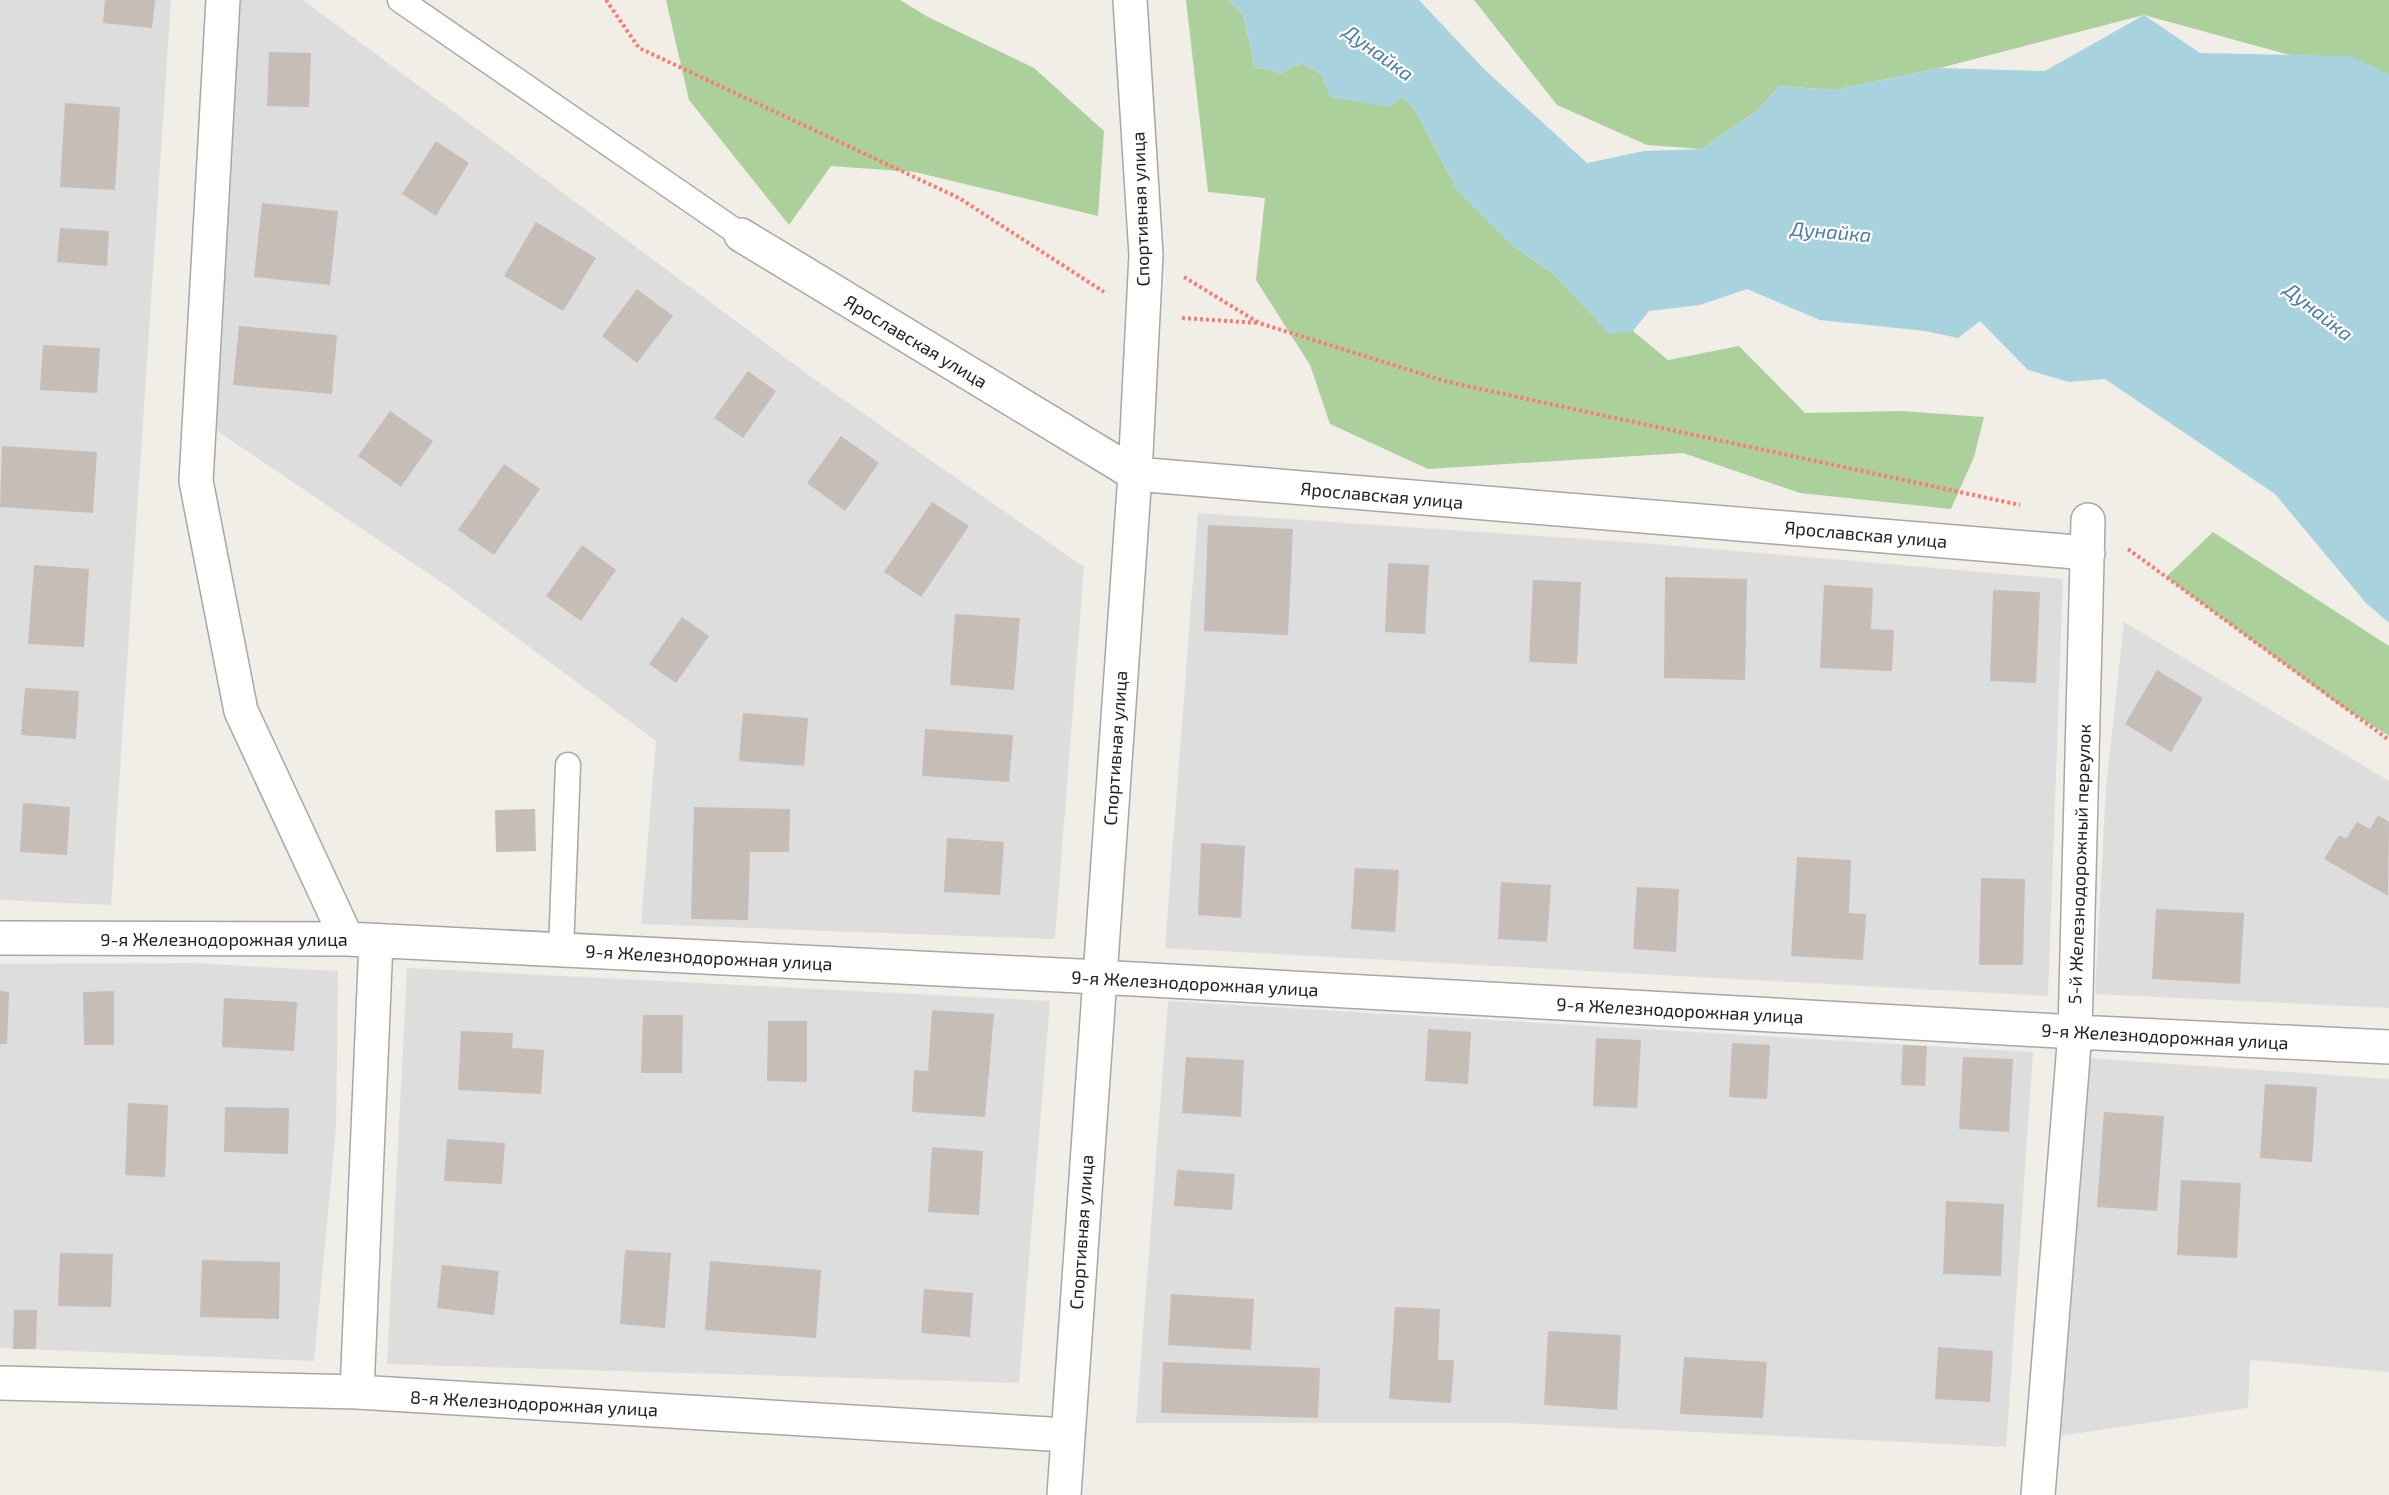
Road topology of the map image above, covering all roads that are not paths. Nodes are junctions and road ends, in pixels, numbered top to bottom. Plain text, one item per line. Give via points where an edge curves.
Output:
1 (223, 0) edge
2 (400, 0) edge
3 (1130, 0) edge
4 (741, 235) joint
5 (1135, 474) junction
6 (2088, 520) road end
7 (2088, 553) junction
8 (568, 765) dead end
9 (0, 938) edge
10 (362, 940) junction
11 (561, 950) junction
12 (1098, 977) junction
13 (2075, 1032) junction
14 (2389, 1047) edge
15 (0, 1383) edge
16 (357, 1392) junction
17 (1068, 1435) junction
18 (1064, 1495) edge
19 (2038, 1495) edge

1 - 10 street via 196,481 242,711
2 - 4 lane
3 - 5 street, Спортивная улица via 1146,255
4 - 5 street, Ярославская улица
5 - 7 street, Ярославская улица
5 - 12 street, Спортивная улица
6 - 7 street, 5-й Железнодорожный переулок
7 - 13 street, 5-й Железнодорожный переулок
8 - 11 lane
9 - 10 street, 9-я Железнодорожная улица
10 - 11 street, 9-я Железнодорожная улица
10 - 16 street
11 - 12 street, 9-я Железнодорожная улица
12 - 13 street, 9-я Железнодорожная улица
12 - 17 street, Спортивная улица
13 - 14 street, 9-я Железнодорожная улица
13 - 19 street, 5-й Железнодорожный переулок
15 - 16 street, 8-я Железнодорожная улица
16 - 17 street, 8-я Железнодорожная улица
17 - 18 street, Спортивная улица

